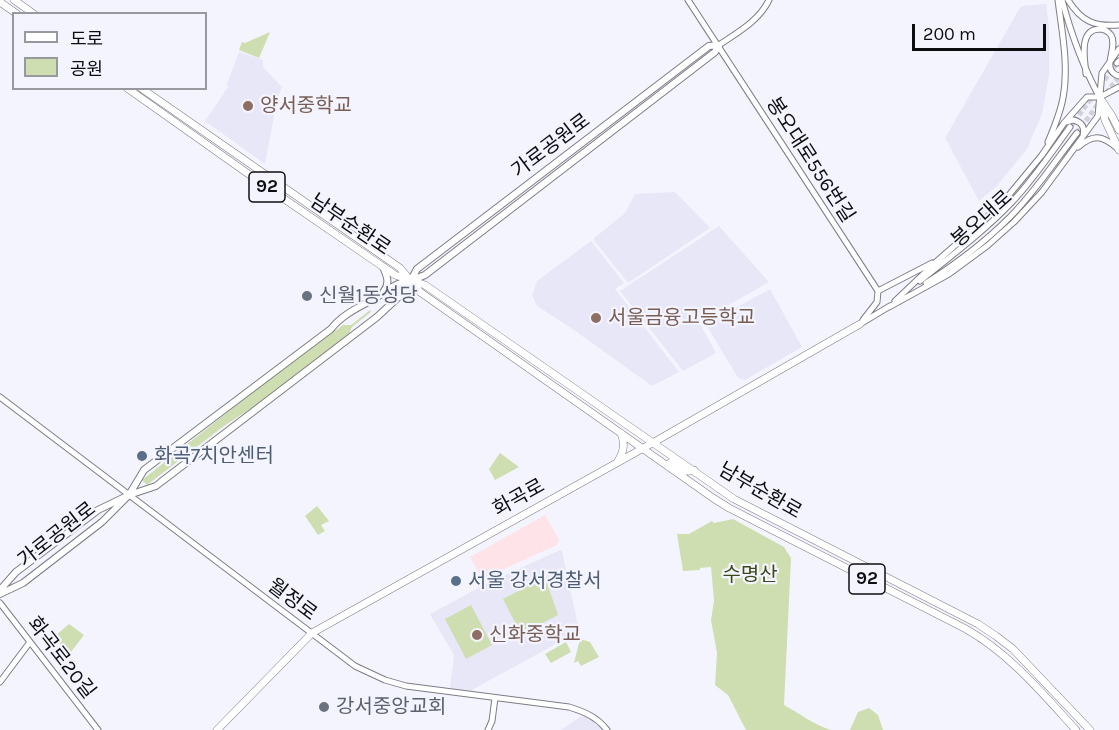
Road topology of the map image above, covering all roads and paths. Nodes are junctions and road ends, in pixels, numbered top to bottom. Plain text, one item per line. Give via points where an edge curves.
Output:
1 (15, 0) edge
2 (688, 0) edge
3 (768, 0) edge
4 (1060, 0) edge
5 (1068, 0) edge
6 (0, 2) edge
7 (14, 12) edge
8 (31, 12) edge
9 (1119, 25) edge
10 (719, 45) junction
11 (1119, 49) edge
12 (1111, 60) junction
13 (1086, 74) junction
14 (1119, 76) edge
15 (1119, 87) edge
16 (130, 90) edge
17 (144, 90) edge
18 (1100, 97) junction
19 (1067, 125) junction
20 (1119, 130) edge
21 (1077, 133) tunnel mouth
22 (1082, 137) junction
23 (1119, 150) edge
24 (1072, 152) junction
25 (1042, 155) junction
26 (936, 261) junction
27 (383, 267) junction
28 (410, 281) junction
29 (878, 291) junction
30 (381, 295) junction
31 (888, 307) junction
32 (860, 324) junction
33 (0, 397) edge
34 (628, 425) junction
35 (613, 427) junction
36 (621, 433) junction
37 (653, 442) junction
38 (643, 448) junction
39 (617, 462) junction
40 (669, 467) junction
41 (144, 470) junction
42 (694, 470) junction
43 (156, 486) junction
44 (129, 495) junction
45 (98, 510) junction
46 (102, 522) junction
47 (16, 572) junction
48 (23, 583) junction
49 (0, 592) edge
50 (0, 603) edge
51 (312, 633) junction
52 (30, 642) junction
53 (0, 682) edge
54 (495, 698) junction
55 (98, 730) edge
56 (217, 730) edge
57 (488, 730) edge
58 (608, 730) edge
59 (1076, 730) edge
60 (1090, 730) edge

1 - 8 main road
2 - 10 street, 봉오대로556번길
3 - 10 street, 가로공원로 via 752,21
4 - 13 street
4 - 25 street via 1065,59 1063,96
5 - 9 street via 1087,20
6 - 7 main road
10 - 28 main road, 가로공원로 via 709,46 417,269
10 - 29 street, 봉오대로556번길
11 - 12 street
12 - 13 street via 1112,36 1104,30 1094,30 1084,43
12 - 14 street via 1110,70
12 - 18 street via 1102,73
13 - 18 street
15 - 18 street
16 - 27 main road, 남부순환로 / 92
17 - 28 main road, 남부순환로 / 92 via 400,268
18 - 19 street via 1087,97
18 - 20 main road
18 - 22 street via 1098,116
18 - 23 main road
19 - 22 street via 1073,120 1081,123
19 - 25 street
19 - 31 street, 봉오대로 via 1031,180 992,223
21 - 31 street, 봉오대로 via 1011,216 947,270
22 - 24 street
23 - 24 street via 1103,138 1092,138
24 - 31 street via 1042,192 987,246 949,274
25 - 26 street via 1004,201
26 - 29 street
26 - 31 street
27 - 28 main road, 남부순환로 / 92
27 - 30 main road via 388,284
28 - 30 main road, 가로공원로
28 - 34 main road, 남부순환로 / 92 via 425,285
28 - 35 main road, 남부순환로 / 92 via 420,292
28 - 43 main road, 가로공원로 via 405,291 377,317
29 - 32 street via 877,302
30 - 41 main road, 가로공원로 via 335,324
31 - 32 street, 봉오대로
32 - 37 main road, 화곡로
33 - 44 street, 월정로
34 - 35 main road via 627,431
34 - 37 main road, 남부순환로 / 92
35 - 36 main road, 남부순환로 / 92
36 - 38 main road, 남부순환로 / 92
36 - 39 main road via 623,450
37 - 38 main road, 화곡로
37 - 42 main road, 남부순환로 / 92
38 - 39 main road, 화곡로
38 - 40 main road, 남부순환로 / 92
39 - 51 main road, 화곡로
40 - 42 main road via 671,462 688,472
40 - 59 main road, 남부순환로 / 92 via 729,508 980,637 1025,675
41 - 43 main road via 140,485
41 - 44 main road, 가로공원로
42 - 60 main road, 남부순환로 / 92 via 734,499 978,624 1027,662
43 - 44 main road, 가로공원로
44 - 45 main road, 가로공원로
44 - 46 main road, 가로공원로
44 - 51 street, 월정로
45 - 46 main road via 109,509
45 - 47 main road, 가로공원로
46 - 48 main road, 가로공원로
47 - 48 street via 10,584
47 - 49 main road, 가로공원로
48 - 49 main road, 가로공원로
50 - 52 street, 화곡로20길
51 - 54 street, 월정로 via 355,666 385,680
51 - 56 main road, 화곡로
52 - 53 street
52 - 55 street, 화곡로20길
54 - 57 street
54 - 58 street, 월정로 via 569,707 593,716

